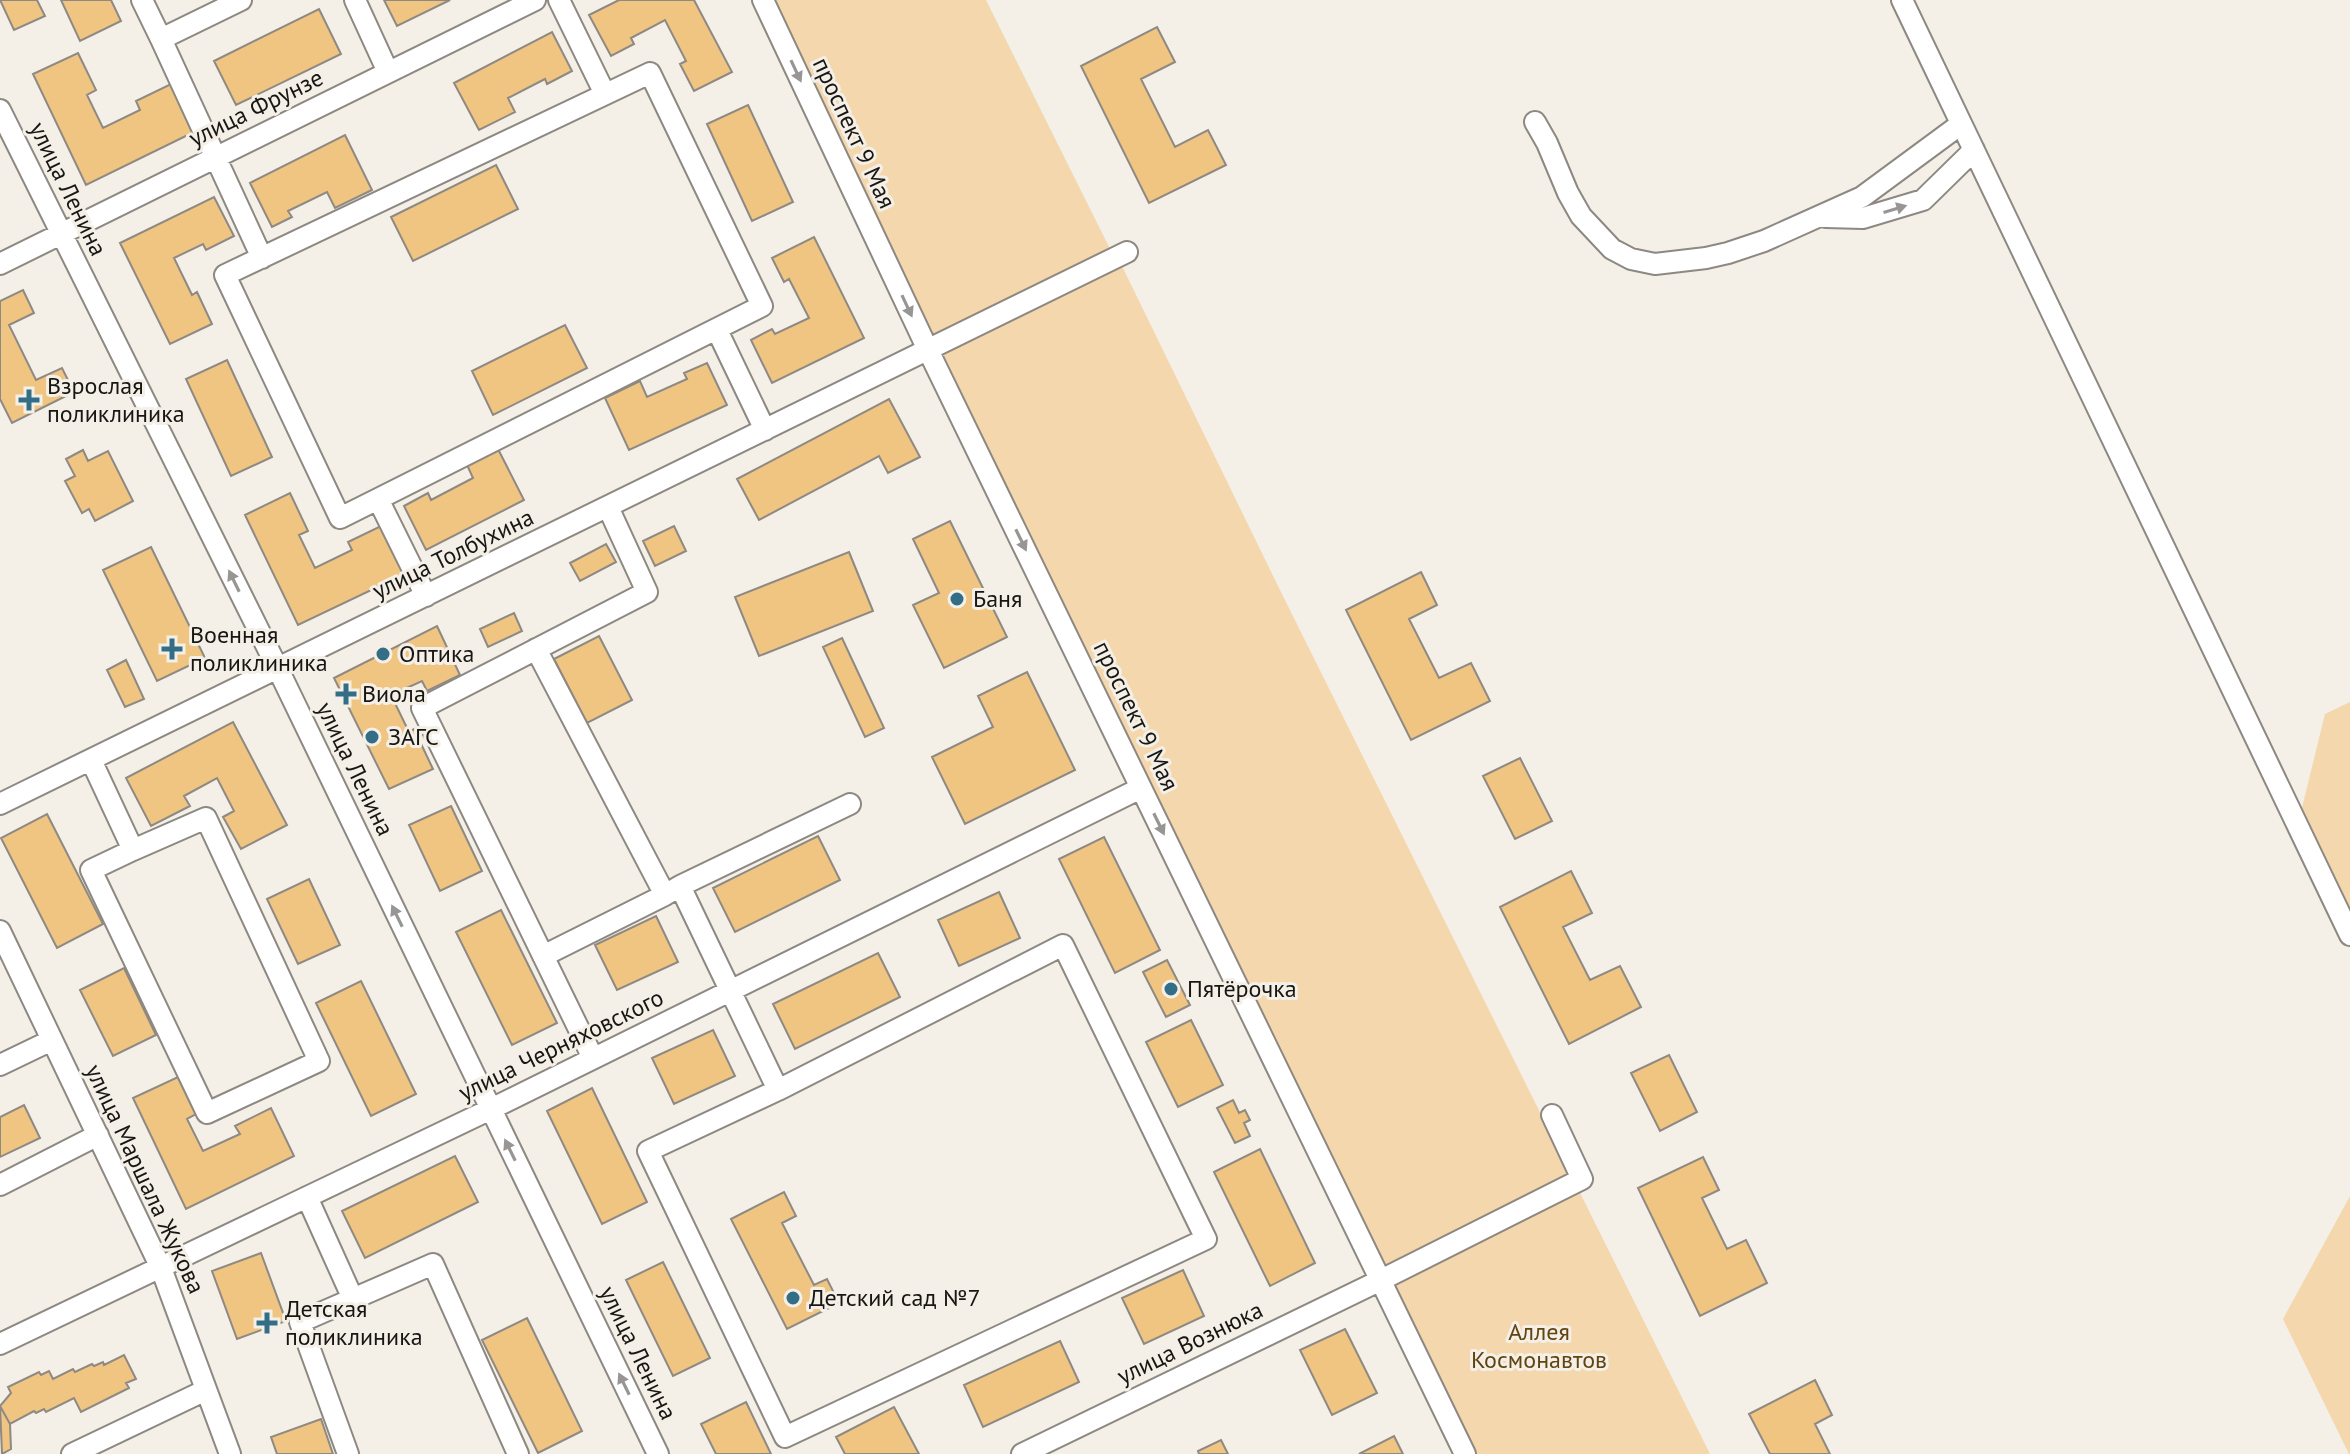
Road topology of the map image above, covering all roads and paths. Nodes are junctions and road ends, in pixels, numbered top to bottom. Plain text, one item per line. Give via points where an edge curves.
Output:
1 (142, 0) edge
2 (241, 0) edge
3 (355, 0) edge
4 (535, 0) edge
5 (559, 0) edge
6 (763, 0) edge
7 (1902, 0) edge
8 (161, 39) junction
9 (388, 72) junction
10 (605, 94) junction
11 (0, 110) edge
12 (1535, 122) dead end
13 (1961, 124) junction
14 (1974, 150) junction
15 (216, 157) junction
16 (1818, 217) junction
17 (61, 234) junction
18 (1127, 252) dead end
19 (262, 258) junction
20 (0, 264) edge
21 (717, 330) junction
22 (928, 350) junction
23 (765, 430) junction
24 (378, 499) junction
25 (608, 507) junction
26 (426, 596) junction
27 (536, 649) junction
28 (278, 669) junction
29 (91, 760) junction
30 (1141, 788) junction
31 (0, 804) edge
32 (850, 804) dead end
33 (133, 850) junction
34 (673, 890) junction
35 (0, 931) edge
36 (2350, 935) edge
37 (543, 956) junction
38 (7, 964) edge
39 (730, 991) junction
40 (52, 1040) junction
41 (593, 1058) junction
42 (0, 1065) edge
43 (778, 1090) junction
44 (491, 1109) junction
45 (1552, 1115) dead end
46 (98, 1135) junction
47 (0, 1185) edge
48 (307, 1197) junction
49 (161, 1268) junction
50 (1381, 1280) junction
51 (353, 1299) junction
52 (0, 1344) edge
53 (206, 1390) junction
54 (72, 1454) edge
55 (230, 1454) edge
56 (348, 1454) edge
57 (518, 1454) edge
58 (658, 1454) edge
59 (1022, 1454) edge
60 (1465, 1454) edge

1 - 8 street
2 - 8 street
3 - 9 street
4 - 9 street, улица Фрунзе
5 - 10 street
6 -> 22 street, проспект 9 Мая
7 - 13 street
8 - 15 street
9 - 15 street, улица Фрунзе
10 - 19 street
10 - 21 street via 650,73 762,306
11 - 17 street, улица Ленина
12 - 16 street via 1581,216 1612,249 1631,259 1655,264 1706,258
13 - 14 street
13 - 16 street via 1862,197
16 -> 14 street via 1863,218 1923,200
14 - 36 street
15 - 17 street, улица Фрунзе
15 - 19 street
17 - 20 street, улица Фрунзе
28 -> 17 street, улица Ленина
18 - 22 street, улица Толбухина
19 - 24 street via 225,275 340,518
21 - 23 street
21 - 24 street
22 - 23 street, улица Толбухина
22 -> 30 street, проспект 9 Мая
23 - 25 street, улица Толбухина
24 - 26 street
25 - 26 street, улица Толбухина
25 - 27 street via 647,592
26 - 28 street, улица Толбухина
27 - 34 street
27 - 37 street via 422,708
28 - 29 street, улица Толбухина
44 -> 28 street, улица Ленина
29 - 31 street, улица Толбухина
29 - 33 street
30 - 39 street, улица Черняховского
30 -> 50 street, проспект 9 Мая
32 - 34 street
33 - 33 street via 91,870 207,1113 319,1061 206,818
34 - 37 street
34 - 39 street
35 - 38 street, улица Маршала Жукова
37 - 41 street
38 - 40 street, улица Маршала Жукова
39 - 41 street, улица Черняховского
39 - 43 street
40 - 42 street
40 - 46 street, улица Маршала Жукова
41 - 44 street, улица Черняховского
43 - 43 street via 648,1151 785,1437 1206,1239 1063,945
44 - 48 street, улица Черняховского
58 -> 44 street, улица Ленина
45 - 50 street, улица Вознюка via 1582,1179
46 - 47 street
46 - 49 street, улица Маршала Жукова
48 - 49 street, улица Черняховского
48 - 51 street
49 - 52 street, улица Черняховского
49 - 53 street, улица Маршала Жукова
50 - 59 street, улица Вознюка
50 - 60 street, проспект 9 Мая
51 - 56 street via 300,1322
51 - 57 street via 433,1264
53 - 54 street
53 - 55 street, улица Маршала Жукова

